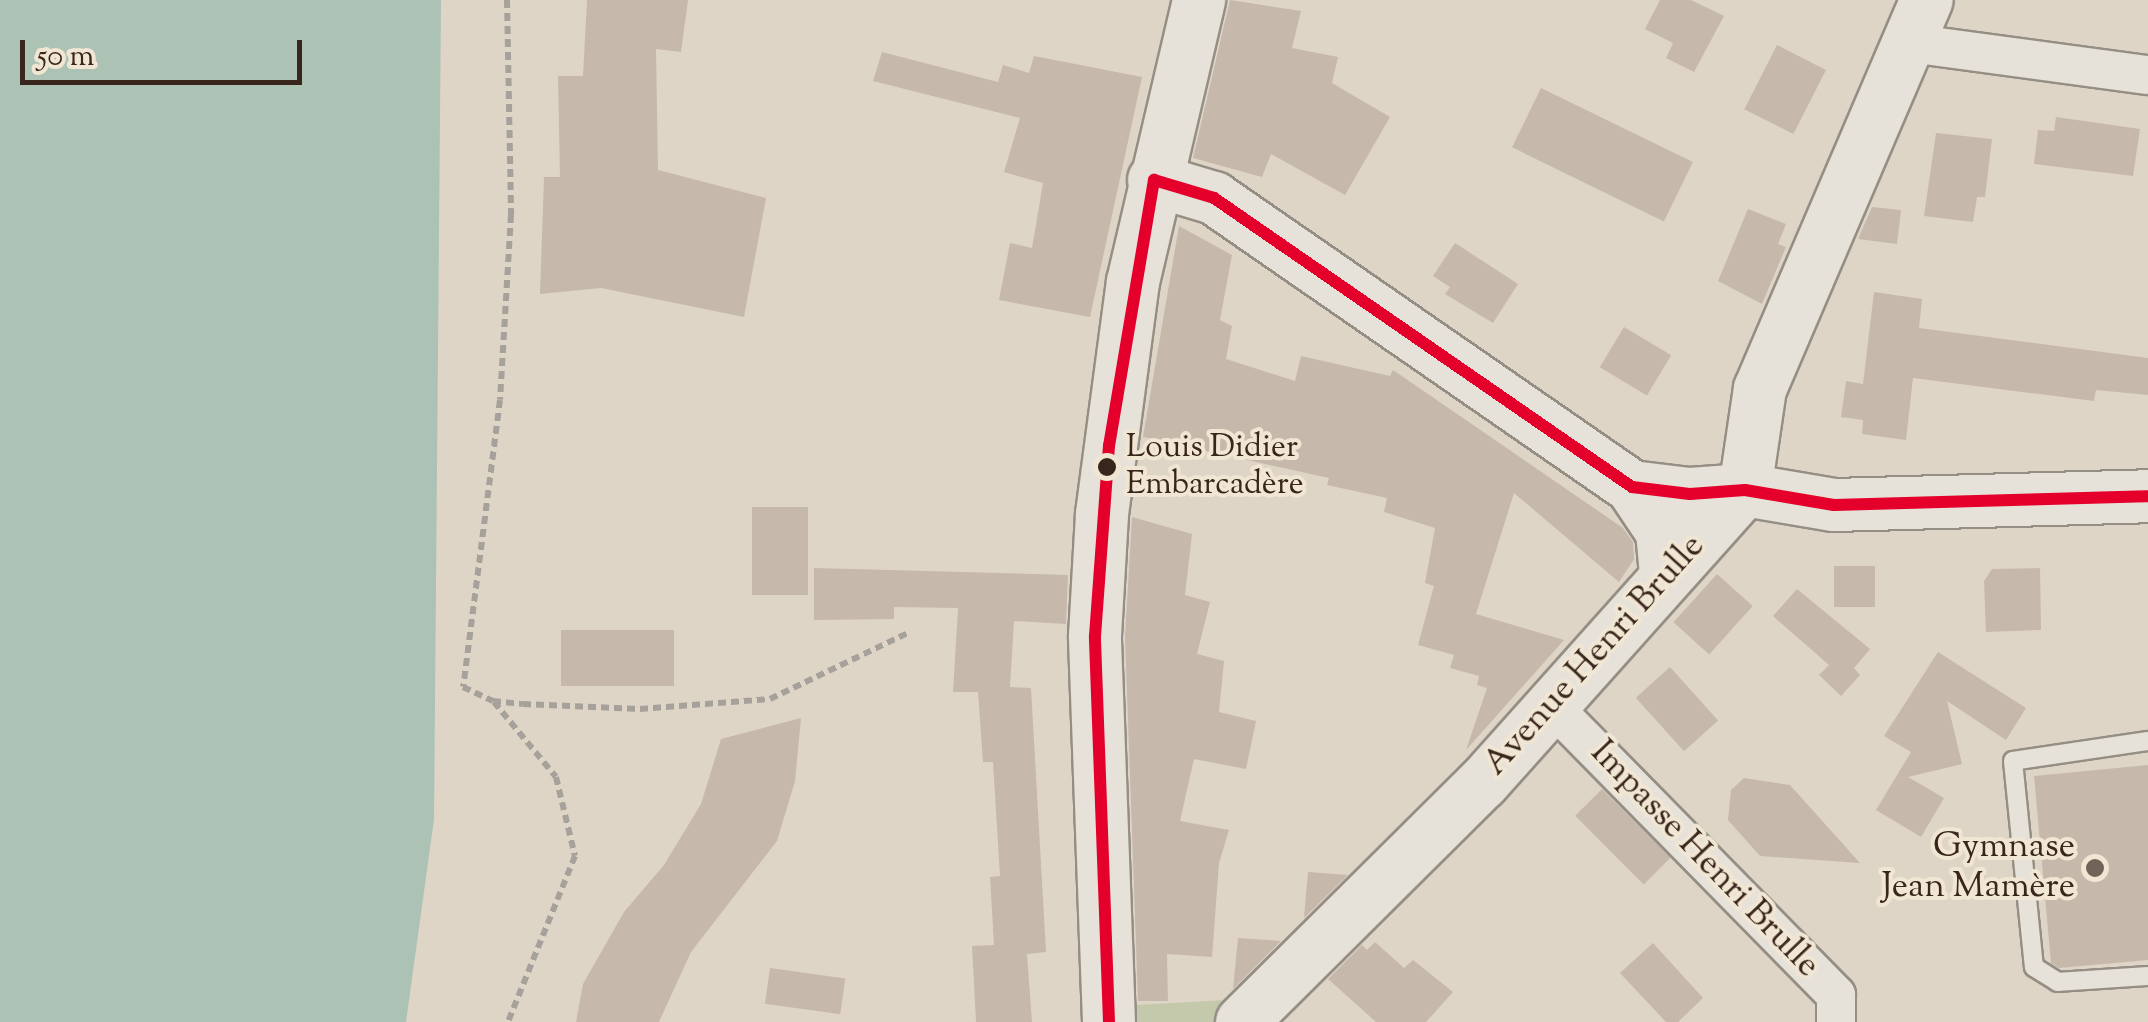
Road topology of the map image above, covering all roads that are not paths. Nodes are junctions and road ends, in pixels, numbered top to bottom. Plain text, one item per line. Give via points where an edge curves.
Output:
1 (1199, 0) edge
2 (1918, 21) edge
3 (2148, 76) edge
4 (1154, 180) junction
5 (1632, 487) junction
6 (1745, 490) junction
7 (2148, 496) edge
8 (1666, 574) junction
9 (1554, 706) junction
10 (2148, 741) edge
11 (2148, 976) edge
12 (1109, 1022) edge
13 (1242, 1022) edge
14 (1836, 1022) edge

1 - 4 street
2 - 3 street
2 - 6 street via 1760,389
4 - 5 street via 1214,198
4 - 12 street via 1110,446 1097,601
5 - 6 street via 1690,494
5 - 8 street via 1662,532
6 - 7 street via 1834,505
6 - 8 street, Avenue Henri Brulle
8 - 9 street, Avenue Henri Brulle
9 - 13 street, Avenue Henri Brulle
9 - 14 street, Impasse Henri Brulle via 1836,995
10 - 11 lane via 2013,761 2034,968 2058,982

